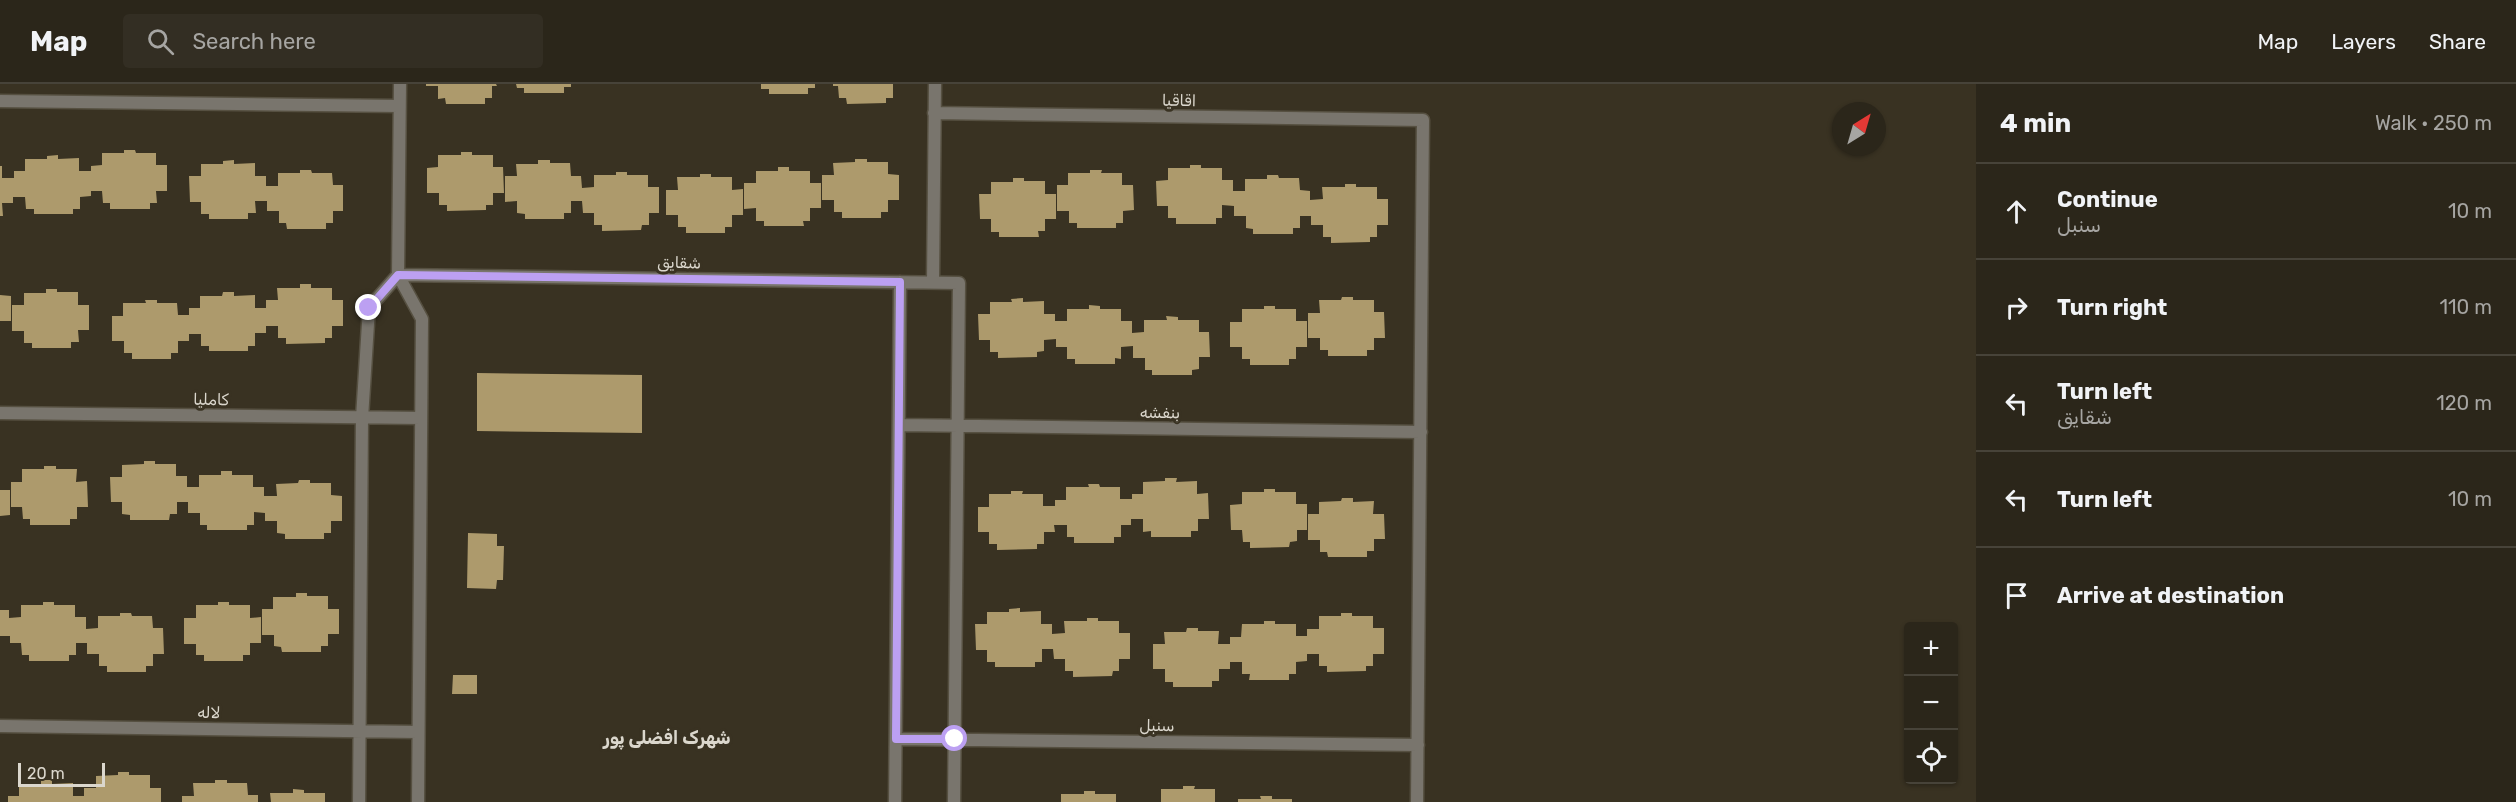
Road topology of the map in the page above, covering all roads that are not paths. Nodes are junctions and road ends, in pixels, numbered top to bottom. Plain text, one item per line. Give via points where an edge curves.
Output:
1 (400, 84) edge
2 (934, 84) edge
3 (0, 101) edge
4 (399, 106) junction
5 (934, 113) junction
6 (398, 275) junction
7 (900, 282) junction
8 (933, 282) junction
9 (0, 413) edge
10 (362, 418) junction
11 (421, 418) junction
12 (899, 425) junction
13 (958, 426) junction
14 (1421, 432) junction
15 (0, 726) edge
16 (360, 731) junction
17 (418, 732) junction
18 (896, 739) junction
19 (955, 739) junction
20 (1418, 745) junction
21 (359, 802) edge
22 (418, 802) edge
23 (896, 802) edge
24 (954, 802) edge
25 (1417, 802) edge

1 - 4 street
2 - 5 street
3 - 4 street
4 - 6 street
5 - 8 street
5 - 14 street, اقاقیا via 1423,120
6 - 7 street, شقایق
6 - 10 street via 369,308
6 - 11 street via 422,319
7 - 8 street, شقایق
7 - 12 street
8 - 13 street, شقایق via 959,283
9 - 10 street, کاملیا
10 - 11 street, کاملیا
10 - 16 street
11 - 17 street
12 - 13 street, بنفشه
12 - 18 street
13 - 14 street, بنفشه
13 - 19 street
14 - 20 street
15 - 16 street, لاله
16 - 17 street, لاله
16 - 21 street
17 - 22 street
18 - 19 street, سنبل
18 - 23 street
19 - 20 street, سنبل
19 - 24 street
20 - 25 street

